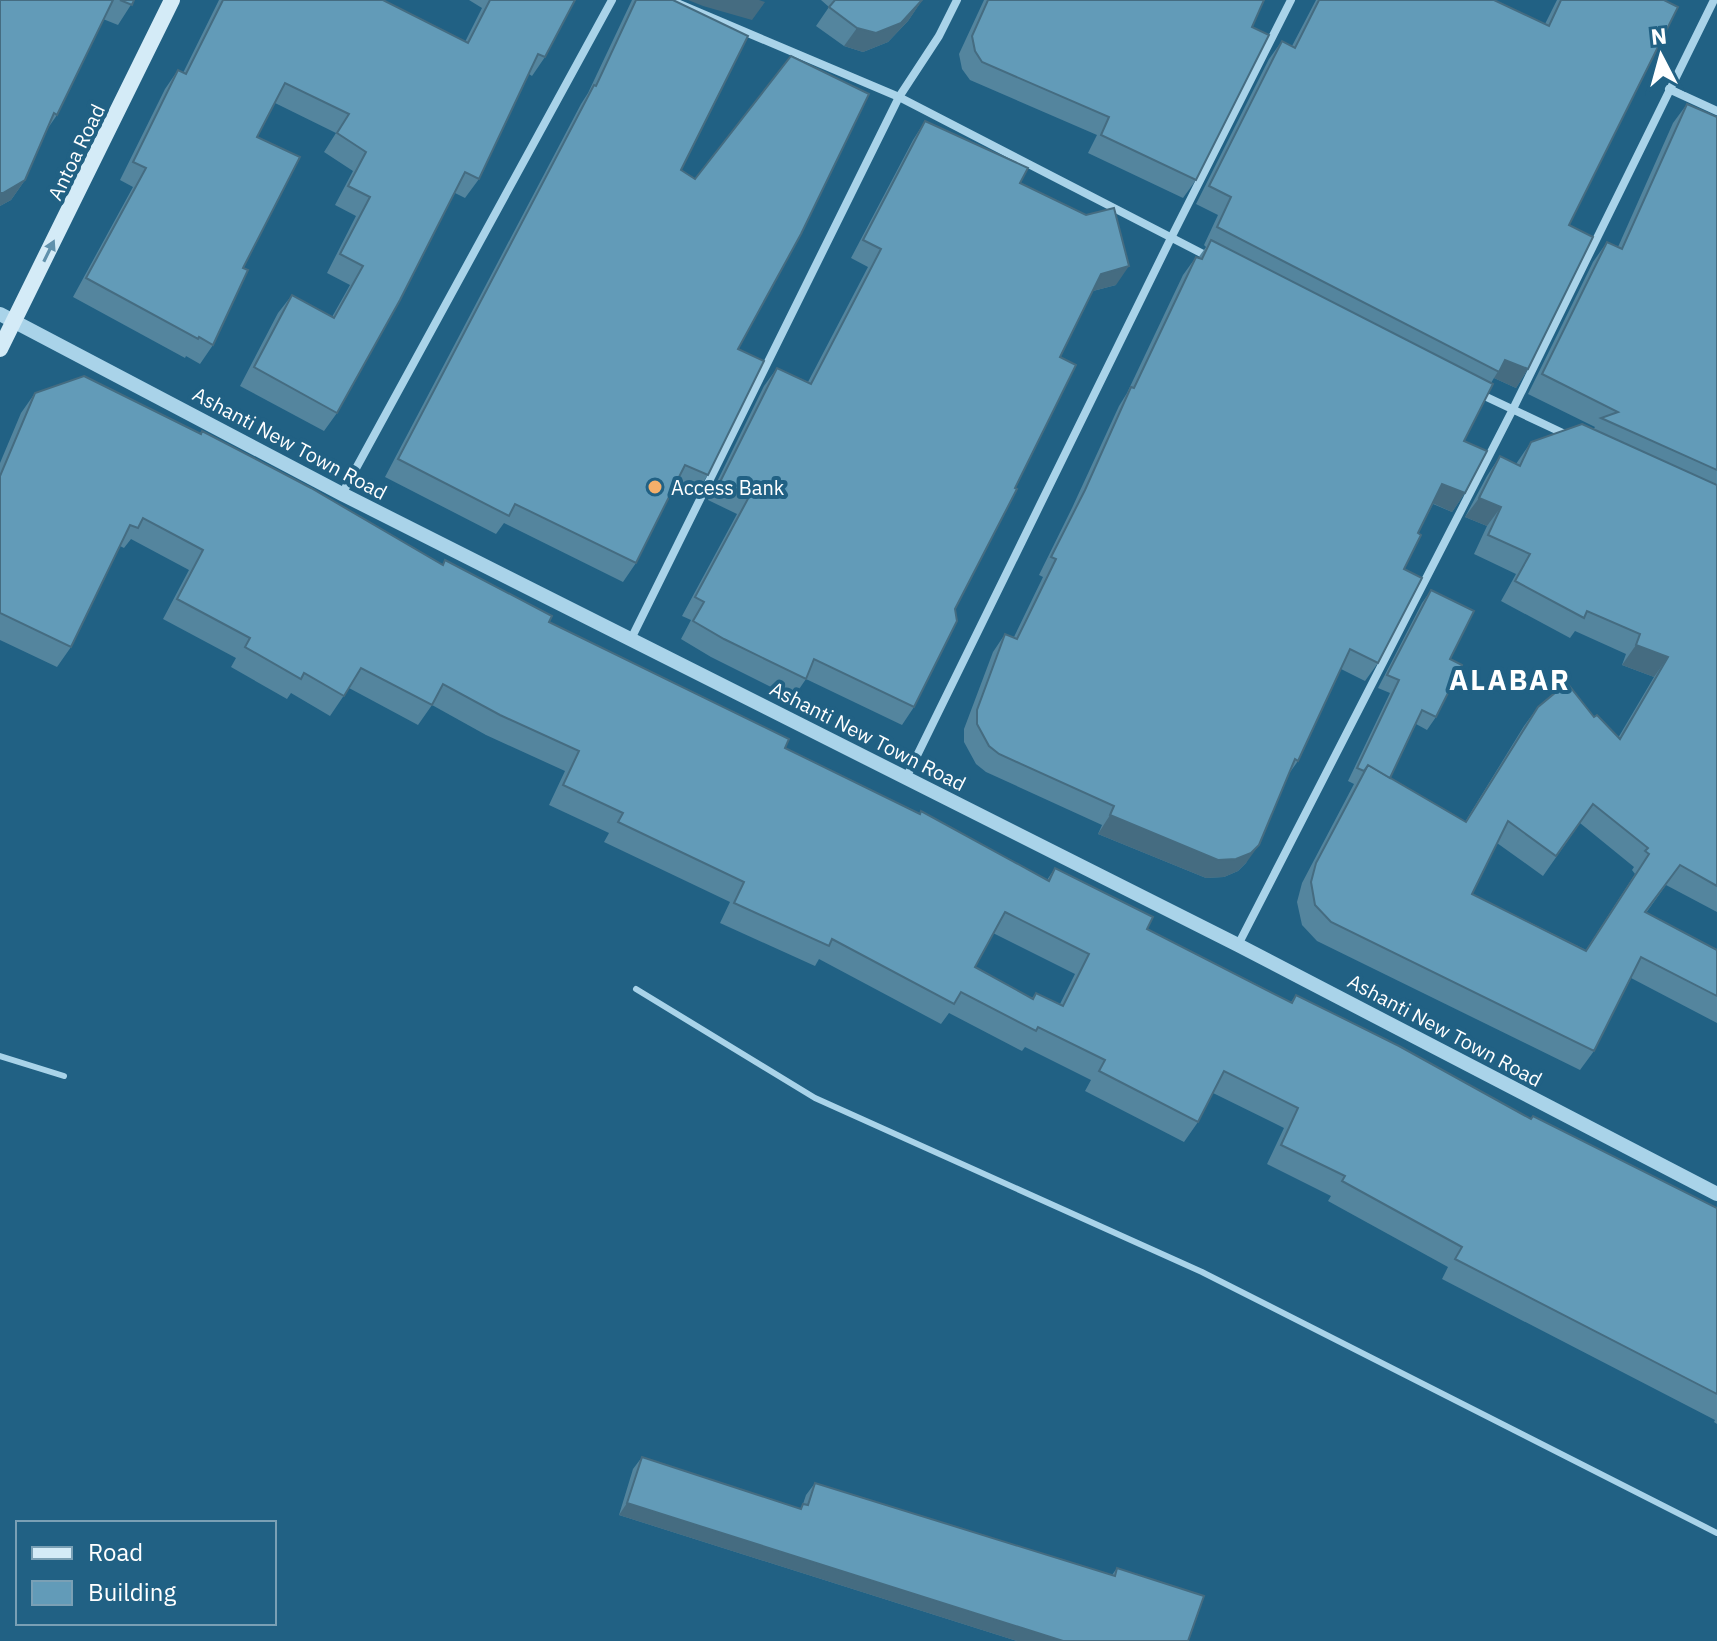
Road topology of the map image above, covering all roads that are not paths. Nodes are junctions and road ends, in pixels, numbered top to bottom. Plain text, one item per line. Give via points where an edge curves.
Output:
1 (172, 0) edge
2 (612, 0) edge
3 (670, 0) edge
4 (957, 0) edge
5 (1291, 0) edge
6 (1714, 0) edge
7 (1669, 89) junction
8 (899, 97) junction
9 (1717, 111) edge
10 (1171, 238) junction
11 (1214, 259) edge
12 (8, 317) edge
13 (0, 349) edge
14 (1469, 389) edge
15 (1512, 411) junction
16 (1580, 441) edge
17 (342, 494) junction
18 (631, 639) junction
19 (906, 778) junction
20 (1238, 945) junction
21 (636, 989) dead end
22 (0, 1056) edge
23 (64, 1076) dead end
24 (1717, 1194) edge
25 (1717, 1533) edge

12 -> 1 main road, Antoa Road
2 - 17 street
3 - 8 street
4 - 8 street
5 - 10 street
6 - 7 street
7 - 9 street
7 - 15 street
8 - 10 street
8 - 18 street
10 - 11 street
10 - 19 street
12 - 13 main road, Antoa Road
12 - 17 street, Ashanti New Town Road
14 - 15 street
15 - 16 street
15 - 20 street
17 - 18 street, Ashanti New Town Road
18 - 19 street, Ashanti New Town Road
19 - 20 street, Ashanti New Town Road
20 - 24 street, Ashanti New Town Road
21 - 25 lane via 815,1098 1202,1272
22 - 23 lane

